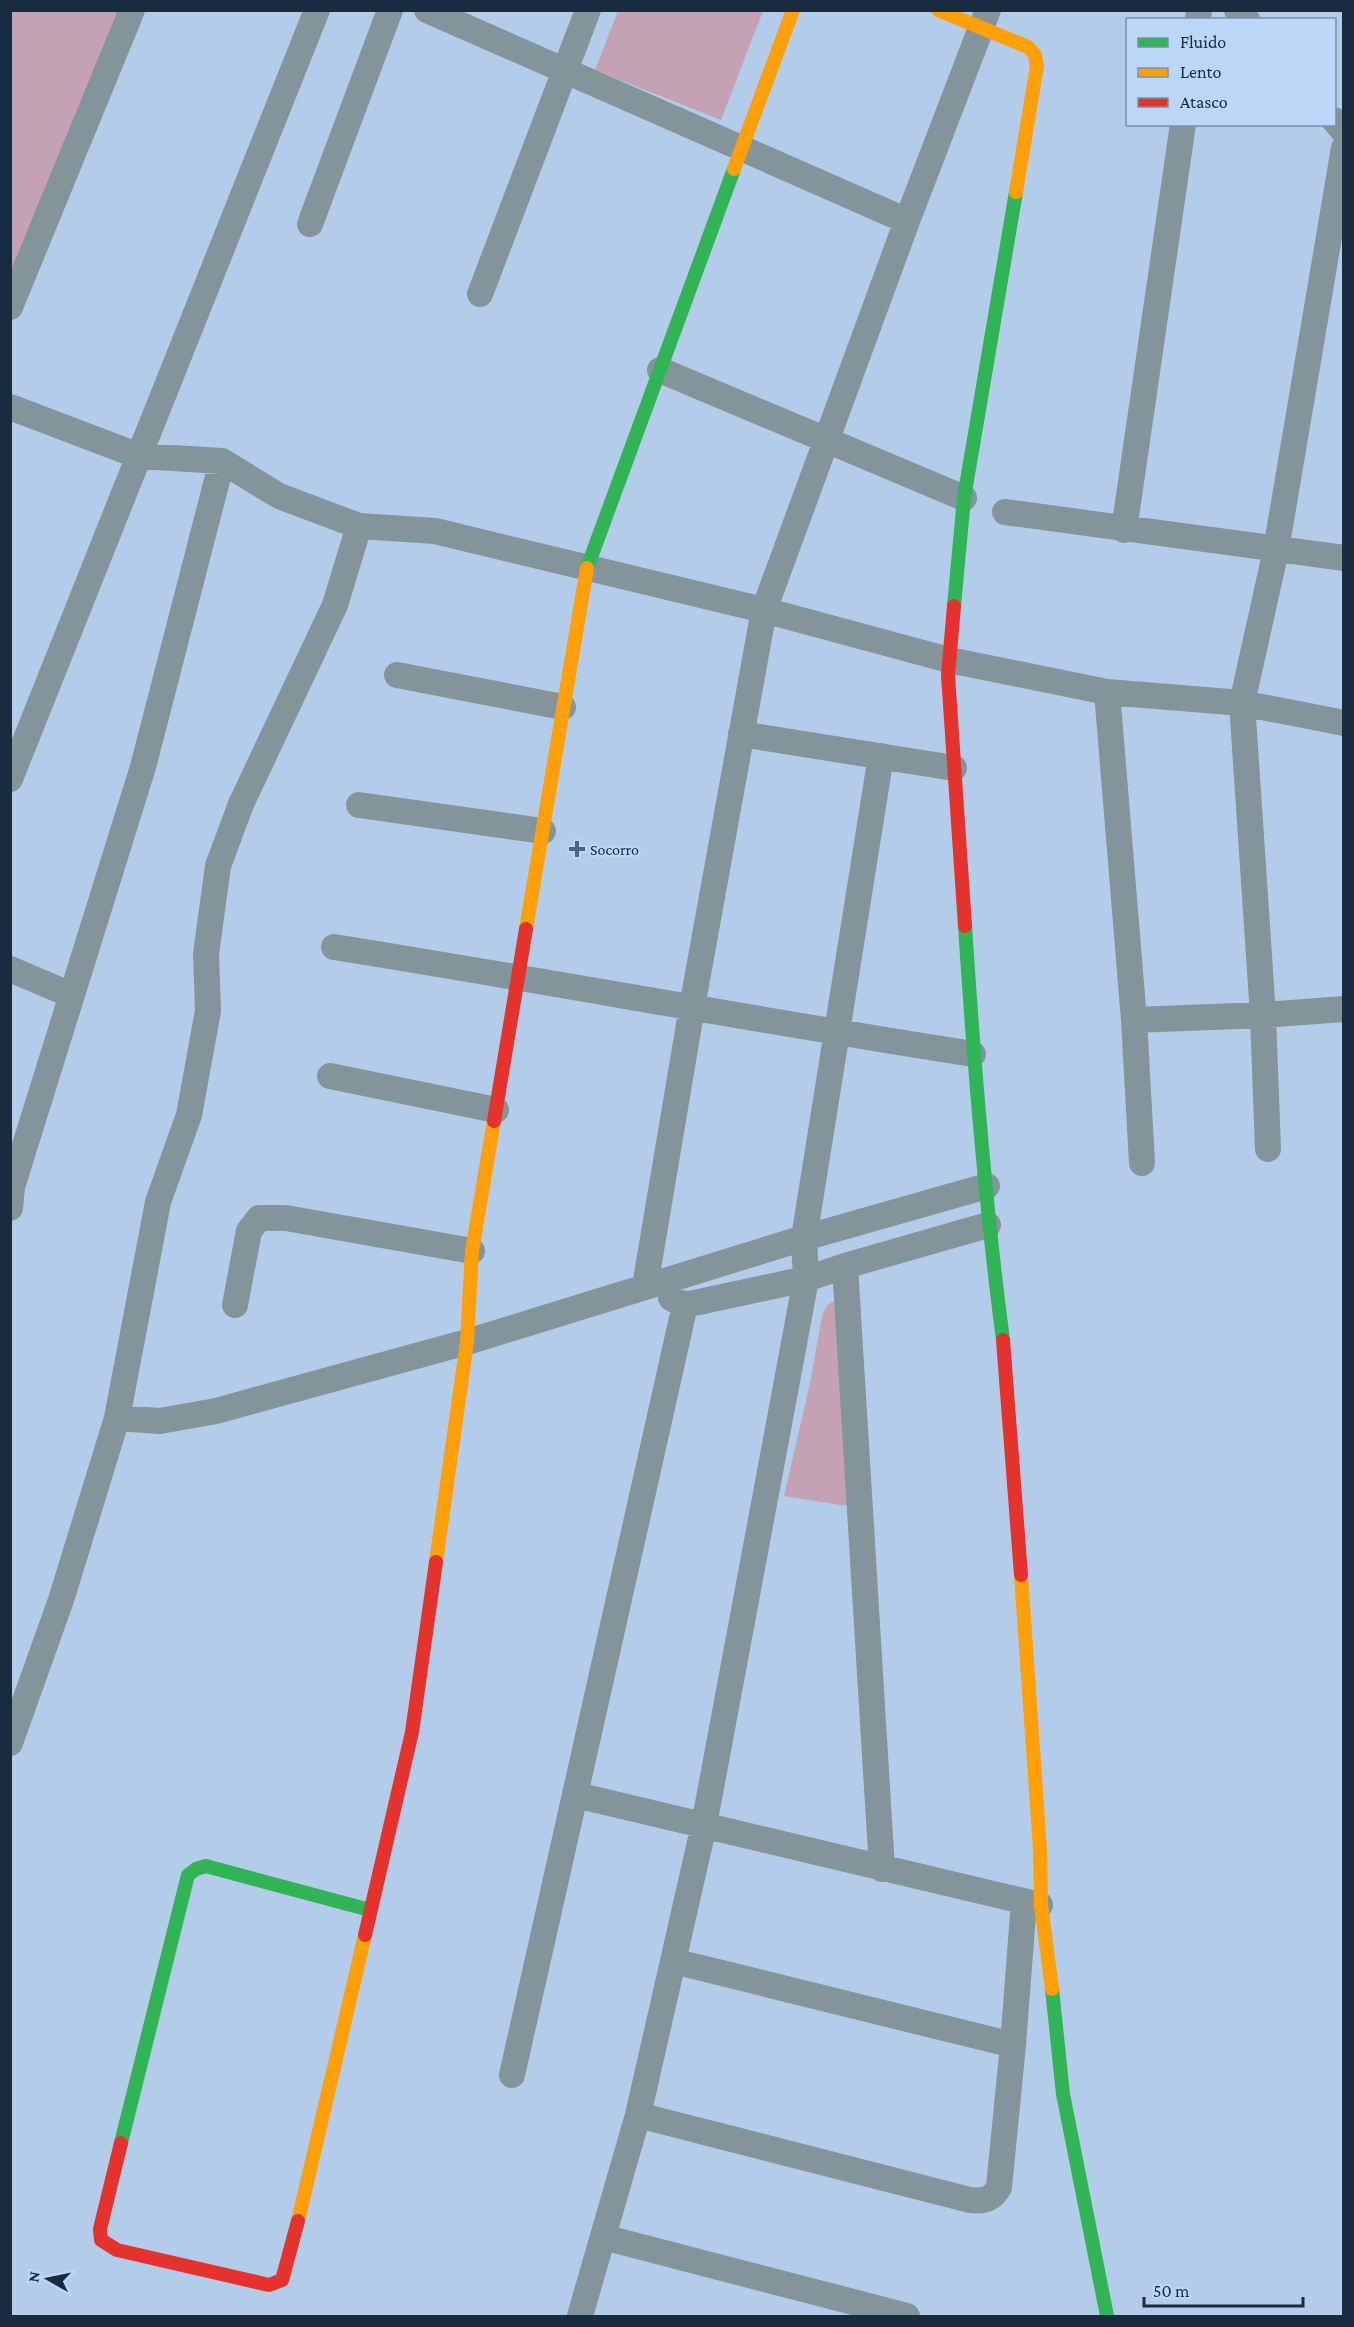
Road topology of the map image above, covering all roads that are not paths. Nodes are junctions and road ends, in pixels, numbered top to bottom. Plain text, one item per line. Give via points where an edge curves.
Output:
1 (132, 10) edge
2 (317, 10) edge
3 (390, 10) edge
4 (427, 10) edge
5 (588, 10) edge
6 (794, 10) edge
7 (938, 10) edge
8 (985, 20) edge
9 (566, 71) junction
10 (1183, 126) edge
11 (1344, 148) edge
12 (742, 149) junction
13 (907, 221) junction
14 (310, 224) dead end
15 (480, 294) dead end
16 (10, 307) edge
17 (660, 370) junction
18 (10, 407) edge
19 (826, 441) junction
20 (139, 456) junction
21 (222, 461) junction
22 (964, 498) junction
23 (1005, 513) dead end
24 (359, 526) junction
25 (1124, 530) junction
26 (1276, 550) junction
27 (1344, 558) edge
28 (587, 568) junction
29 (764, 610) junction
30 (949, 660) junction
31 (397, 675) dead end
32 (1107, 692) junction
33 (1242, 703) junction
34 (563, 707) junction
35 (1344, 723) edge
36 (741, 734) junction
37 (882, 756) junction
38 (954, 768) junction
39 (10, 779) edge
40 (359, 805) dead end
41 (543, 831) junction
42 (334, 947) dead end
43 (10, 969) edge
44 (518, 976) junction
45 (71, 995) junction
46 (692, 1007) junction
47 (1344, 1009) edge
48 (1263, 1015) junction
49 (1134, 1020) junction
50 (837, 1033) junction
51 (973, 1054) junction
52 (330, 1076) dead end
53 (495, 1110) junction
54 (1269, 1149) dead end
55 (1142, 1163) dead end
56 (987, 1186) junction
57 (10, 1208) edge
58 (988, 1225) junction
59 (804, 1238) junction
60 (472, 1251) junction
61 (845, 1266) junction
62 (806, 1279) junction
63 (645, 1286) junction
64 (234, 1305) dead end
65 (685, 1305) junction
66 (467, 1342) junction
67 (117, 1418) junction
68 (10, 1743) edge
69 (576, 1795) junction
70 (704, 1825) junction
71 (882, 1869) junction
72 (1032, 1903) junction
73 (369, 1910) junction
74 (673, 1961) junction
75 (1013, 2045) junction
76 (512, 2075) dead end
77 (638, 2115) junction
78 (603, 2237) junction
79 (580, 2316) edge
80 (907, 2316) edge
81 (1107, 2316) edge

1 - 16 street
2 - 20 street
3 - 14 street
4 - 9 street
5 - 9 street
6 - 12 street
7 - 8 street
8 - 13 street
8 - 22 street via 1028,47 1037,66
9 - 12 street
9 - 15 street
10 - 25 street
11 - 26 street
12 - 13 street
12 - 17 street
13 - 19 street
17 - 19 street
17 - 28 street
18 - 20 street
19 - 22 street
19 - 29 street
20 - 21 street
20 - 39 street
21 - 24 street via 279,496
21 - 45 street via 143,767
22 - 30 street
23 - 25 street
24 - 28 street via 435,531
24 - 67 street via 335,605 241,804 218,866 206,954 208,1011 189,1115 158,1202
25 - 26 street
26 - 27 street
26 - 33 street
28 - 29 street
28 - 34 street
29 - 30 street
29 - 36 street
30 - 32 street
30 - 38 street
31 - 34 street
32 - 33 street
32 - 49 street
33 - 35 street
33 - 48 street
34 - 41 street
36 - 37 street
36 - 46 street
37 - 38 street
37 - 50 street
38 - 51 street
40 - 41 street
41 - 44 street
42 - 44 street
43 - 45 street
44 - 46 street
44 - 53 street
45 - 57 street via 12,1187
46 - 50 street
46 - 63 street
47 - 48 street
48 - 49 street
48 - 54 street
49 - 55 street
50 - 51 street
50 - 59 street
51 - 56 street
52 - 53 street
53 - 60 street
56 - 58 street
56 - 59 street
58 - 61 street
58 - 72 street via 1005,1351 1034,1747 1040,1849
59 - 62 street
59 - 63 street
60 - 64 street via 286,1218 259,1218 249,1231
60 - 66 street
61 - 62 street
61 - 71 street
62 - 65 street
62 - 70 street
63 - 65 street
63 - 66 street
65 - 69 street
66 - 67 street via 216,1412 160,1421
66 - 73 street via 412,1732
67 - 68 street via 61,1600
69 - 70 street
69 - 76 street
70 - 71 street
70 - 74 street
71 - 72 street
72 - 75 street
72 - 81 street via 1052,1986 1063,2094
73 - 73 street via 282,2280 269,2285 108,2246 101,2240 100,2229 188,1875 206,1866
74 - 75 street
74 - 77 street
75 - 77 street via 999,2187 995,2195 980,2202
77 - 78 street
78 - 79 street
78 - 80 street

